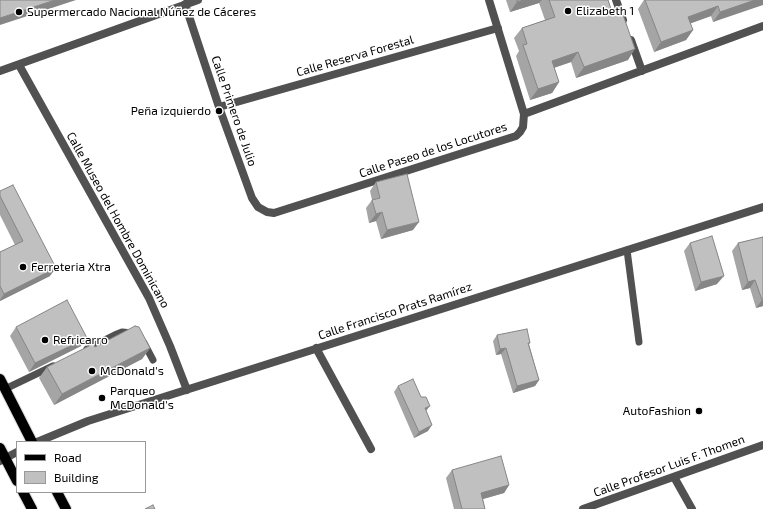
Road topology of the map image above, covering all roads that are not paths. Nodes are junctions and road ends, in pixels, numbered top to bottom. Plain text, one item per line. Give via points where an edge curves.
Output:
1 (198, 0) edge
2 (489, 0) edge
3 (616, 0) edge
4 (184, 4) junction
5 (763, 26) edge
6 (498, 28) junction
7 (19, 65) junction
8 (0, 71) edge
9 (642, 71) junction
10 (219, 107) junction
11 (524, 114) junction
12 (763, 207) edge
13 (274, 213) joint
14 (627, 250) junction
15 (639, 342) dead end
16 (316, 348) junction
17 (83, 351) edge
18 (153, 360) dead end
19 (63, 361) edge
20 (0, 379) edge
21 (5, 389) junction
22 (187, 390) junction
23 (31, 441) edge
24 (39, 441) edge
25 (763, 445) edge
26 (0, 448) edge
27 (371, 448) dead end
28 (16, 453) edge
29 (3, 460) edge
30 (674, 477) junction
31 (16, 480) edge
32 (24, 493) edge
33 (58, 493) edge
34 (32, 509) edge
35 (66, 509) edge
36 (583, 509) edge
37 (692, 509) edge

1 - 4 street
2 - 6 street
3 - 9 street
4 - 7 street
4 - 10 street, Calle Primero de Julio
5 - 9 street
6 - 10 street, Calle Reserva Forestal
6 - 11 street
7 - 8 street
7 - 22 street, Calle Museo del Hombre Dominicano via 149,298
9 - 11 street
10 - 13 street, Calle Primero de Julio via 252,198 258,207
11 - 13 street, Calle Paseo de los Locutores via 523,127 516,136
12 - 14 street, Calle Francisco Prats Ramírez
14 - 15 lane
14 - 16 street, Calle Francisco Prats Ramírez
16 - 22 street, Calle Francisco Prats Ramírez
16 - 27 street
17 - 18 lane via 122,332 133,333 139,334
19 - 21 lane
20 - 21 main road
21 - 23 main road
22 - 24 street, Calle Francisco Prats Ramírez via 88,421
25 - 30 street, Calle Profesor Luis F. Thomen
26 - 29 main road
28 - 29 street
29 - 31 main road
30 - 36 street, Calle Profesor Luis F. Thomen
30 - 37 street
32 - 34 main road
33 - 35 main road

